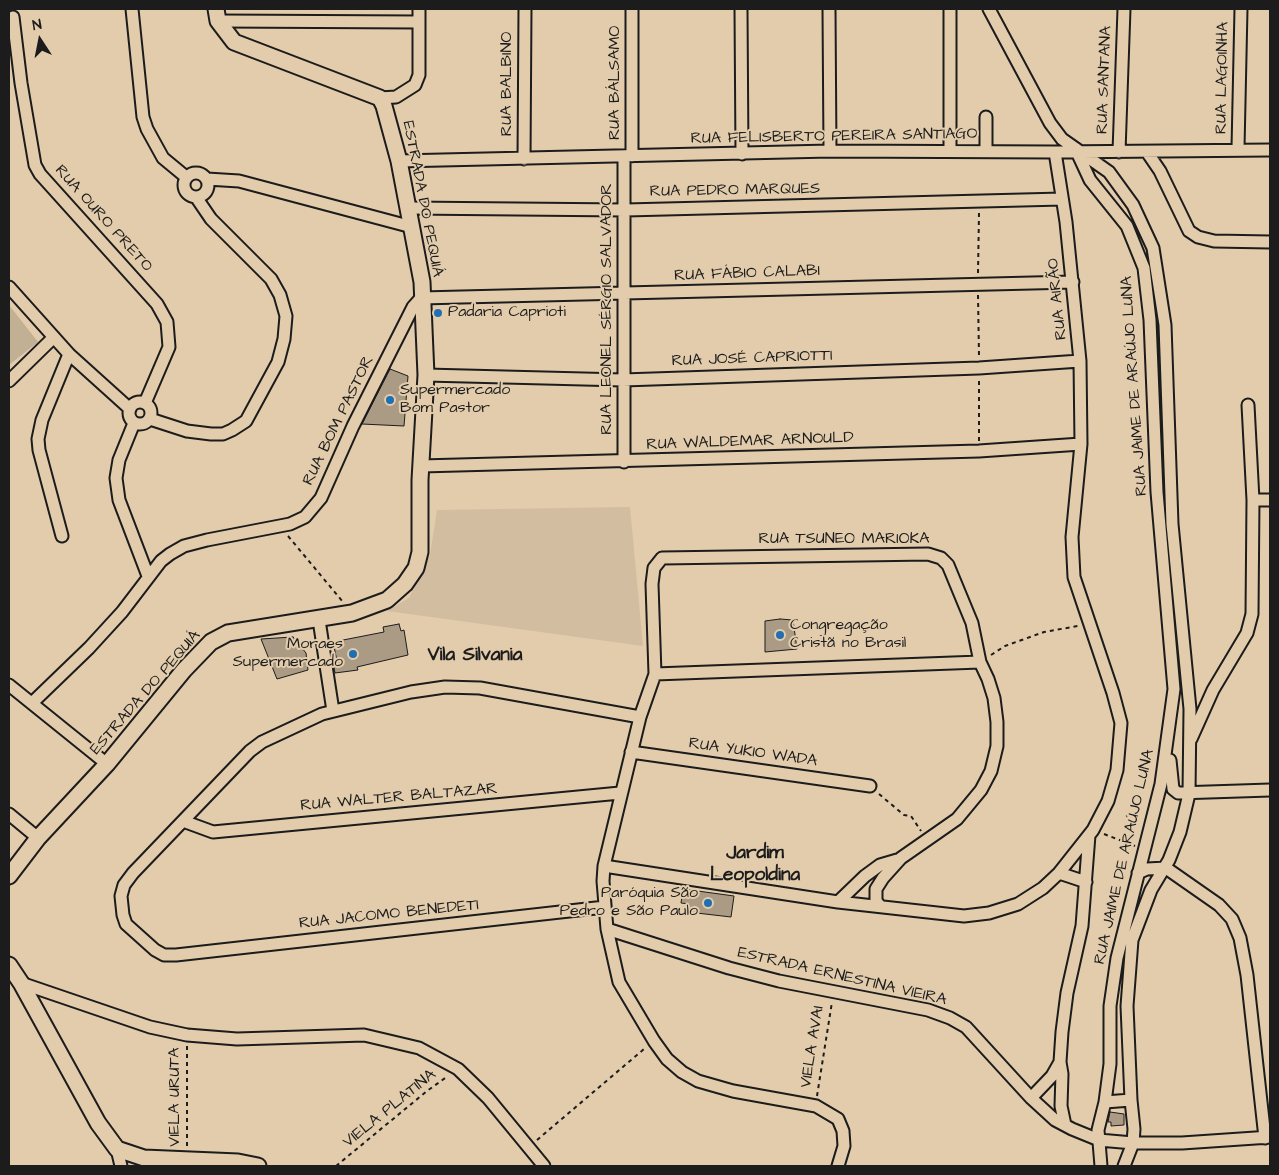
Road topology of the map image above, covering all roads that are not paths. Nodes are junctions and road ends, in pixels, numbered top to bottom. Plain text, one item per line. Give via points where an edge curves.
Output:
1 (132, 9) edge
2 (419, 9) edge
3 (525, 9) edge
4 (632, 9) edge
5 (741, 9) edge
6 (829, 9) edge
7 (950, 9) edge
8 (989, 9) edge
9 (1124, 9) edge
10 (1241, 9) edge
11 (217, 15) edge
12 (13, 17) dead end
13 (419, 22) junction
14 (13, 46) edge
15 (380, 98) junction
16 (986, 117) dead end
17 (1238, 148) junction
18 (1270, 150) edge
19 (830, 151) junction
20 (986, 151) junction
21 (1077, 151) junction
22 (950, 152) junction
23 (1055, 152) junction
24 (1119, 152) junction
25 (1147, 152) junction
26 (742, 154) junction
27 (628, 157) junction
28 (524, 159) junction
29 (399, 161) junction
30 (186, 177) junction
31 (207, 179) junction
32 (196, 197) junction
33 (1062, 199) junction
34 (408, 208) junction
35 (626, 210) junction
36 (412, 227) junction
37 (1270, 242) edge
38 (1074, 282) junction
39 (9, 287) edge
40 (626, 294) junction
41 (421, 298) junction
42 (54, 338) junction
43 (69, 354) junction
44 (1080, 361) junction
45 (426, 375) junction
46 (622, 380) junction
47 (9, 382) edge
48 (145, 403) junction
49 (1248, 405) dead end
50 (130, 410) junction
51 (150, 419) junction
52 (134, 423) junction
53 (1081, 444) junction
54 (624, 462) junction
55 (421, 466) junction
56 (1253, 500) junction
57 (1270, 500) edge
58 (62, 536) dead end
59 (148, 576) junction
60 (319, 620) junction
61 (980, 662) junction
62 (655, 674) junction
63 (9, 684) edge
64 (32, 703) junction
65 (333, 712) junction
66 (640, 717) junction
67 (1168, 737) junction
68 (1190, 742) junction
69 (631, 752) junction
70 (107, 764) junction
71 (870, 786) road end
72 (1270, 790) edge
73 (620, 793) junction
74 (1189, 794) junction
75 (9, 814) edge
76 (183, 821) junction
77 (1091, 833) junction
78 (38, 838) junction
79 (901, 858) junction
80 (604, 866) junction
81 (1166, 868) junction
82 (1059, 873) junction
83 (1138, 873) junction
84 (9, 876) edge
85 (1086, 882) junction
86 (838, 902) junction
87 (880, 906) junction
88 (605, 907) junction
89 (607, 928) junction
90 (9, 966) edge
91 (21, 983) junction
92 (1060, 1062) junction
93 (1031, 1098) junction
94 (1131, 1100) junction
95 (1105, 1102) junction
96 (1065, 1125) junction
97 (1268, 1137) edge
98 (1099, 1140) junction
99 (1132, 1143) junction
100 (117, 1149) junction
101 (121, 1166) edge
102 (258, 1166) edge
103 (544, 1166) edge
104 (838, 1166) edge
105 (1100, 1166) edge
106 (1124, 1166) edge

1 - 30 street via 145,123 164,158
2 - 13 street
3 - 28 street, RUA BALBINO
4 - 27 street, RUA BÁLSAMO
5 - 26 street
6 - 19 street
7 - 22 street
8 - 21 street via 1050,123
9 - 24 street, RUA SANTANA
10 - 17 street, RUA LAGOINHA
11 - 13 street
11 - 15 main road via 234,42
12 - 14 street, RUA OURO PRETO
13 - 15 street via 419,75 415,85 396,97
14 - 48 street, RUA OURO PRETO via 35,165 40,174 157,304 167,322 169,347
15 - 29 main road, ESTRADA DO PEQUIÁ
16 - 20 street
17 - 18 street, RUA FELISBERTO PEREIRA SANTIAGO
17 - 25 street, RUA FELISBERTO PEREIRA SANTIAGO
19 - 22 street, RUA FELISBERTO PEREIRA SANTIAGO
19 - 26 street, RUA FELISBERTO PEREIRA SANTIAGO
20 - 22 street, RUA FELISBERTO PEREIRA SANTIAGO
20 - 23 street, RUA FELISBERTO PEREIRA SANTIAGO
21 - 23 street, RUA FELISBERTO PEREIRA SANTIAGO
21 - 24 street, RUA FELISBERTO PEREIRA SANTIAGO
21 - 67 street, RUA JAIME DE ARAÚJO LUNA via 1090,180 1127,226 1144,268 1150,320 1157,492 1174,688
21 - 68 street, RUA JAIME DE ARAÚJO LUNA via 1109,172 1134,205 1154,248 1165,325 1172,524 1190,708
23 - 33 street, RUA AIRÃO
24 - 25 street, RUA FELISBERTO PEREIRA SANTIAGO
25 - 37 street via 1164,179 1189,232 1214,241
26 - 27 street, RUA FELISBERTO PEREIRA SANTIAGO
27 - 28 street, RUA FELISBERTO PEREIRA SANTIAGO
27 - 35 street, RUA LEONEL SÉRGIO SALVADOR
28 - 29 street, RUA FELISBERTO PEREIRA SANTIAGO
29 - 34 main road, ESTRADA DO PEQUIÁ
30 - 31 street via 197,172
30 - 32 street via 184,188
31 - 32 street via 206,191
31 - 36 street via 239,181
32 - 51 street via 211,219 271,279 286,316 284,339 278,362 246,421 232,430 211,434
33 - 35 street, RUA PEDRO MARQUES
33 - 38 street, RUA AIRÃO
34 - 35 street, RUA PEDRO MARQUES
34 - 36 main road, ESTRADA DO PEQUIÁ
35 - 40 street, RUA LEONEL SÉRGIO SALVADOR
36 - 41 main road, ESTRADA DO PEQUIÁ via 422,282
38 - 40 street, RUA FÁBIO CALABI
38 - 44 street, RUA AIRÃO
39 - 42 street
40 - 41 street, RUA FÁBIO CALABI
40 - 46 street, RUA LEONEL SÉRGIO SALVADOR
41 - 45 main road, ESTRADA DO PEQUIÁ
41 - 59 street, RUA BOM PASTOR via 413,307 320,498 305,517 290,524 184,546 160,561
42 - 43 street
42 - 47 street
43 - 50 street
43 - 58 street via 42,420 38,439
44 - 46 street, RUA JOSÉ CAPRIOTTI via 979,368
44 - 53 street, RUA AIRÃO
45 - 46 street, RUA JOSÉ CAPRIOTTI
45 - 55 main road, ESTRADA DO PEQUIÁ
46 - 54 street, RUA LEONEL SÉRGIO SALVADOR
48 - 50 street via 138,402
48 - 51 street via 151,408
49 - 56 street, RUA JAIME DE ARAÚJO LUNA
50 - 52 street
51 - 52 street via 144,424
52 - 59 street via 119,460 116,478 119,500
53 - 54 street, RUA WALDEMAR ARNOULD via 979,451
53 - 77 street, RUA AIRÃO via 1072,558 1074,578 1121,723 1117,770 1108,802
54 - 55 street, RUA WALDEMAR ARNOULD
55 - 60 main road, ESTRADA DO PEQUIÁ via 420,552 416,568 405,584 387,600 352,613
56 - 57 street
56 - 68 street, RUA JAIME DE ARAÚJO LUNA via 1252,614 1247,634 1213,690
59 - 64 street, RUA BOM PASTOR via 122,612
60 - 65 street
60 - 70 main road, ESTRADA DO PEQUIÁ via 228,633 211,642
61 - 62 street
61 - 62 street, RUA TSUNEO MARIOKA via 972,623 957,582 941,558 928,554 662,558 654,568 652,584
61 - 79 street, RUA TSUNEO MARIOKA via 988,679 997,722 997,746 991,771 957,819
62 - 66 street
63 - 64 street
64 - 70 street
65 - 66 street via 411,692 445,687 480,688
65 - 76 street via 262,742 230,770
66 - 69 street
67 - 74 street via 1173,789
67 - 83 street, RUA JAIME DE ARAÚJO LUNA via 1161,784
68 - 74 street, RUA JAIME DE ARAÚJO LUNA
69 - 71 street, RUA YUKIO WADA
69 - 73 street
70 - 78 main road, ESTRADA DO PEQUIÁ
72 - 74 street
73 - 76 street, RUA WALTER BALTAZAR via 213,832
73 - 80 street
74 - 81 street, RUA JAIME DE ARAÚJO LUNA via 1180,832
75 - 78 street
76 - 88 street, RUA JACOMO BENEDETI via 133,873 121,896 126,924 164,955
77 - 82 street
77 - 85 street
78 - 84 main road, ESTRADA DO PEQUIÁ
79 - 86 street, RUA TSUNEO MARIOKA via 865,876
79 - 87 street, RUA TSUNEO MARIOKA via 876,889 876,901
80 - 86 street
80 - 88 street
81 - 83 street
81 - 94 street, RUA JAIME DE ARAÚJO LUNA via 1151,890 1132,940 1127,1006
81 - 97 street via 1219,905 1232,918 1240,938
82 - 85 street
82 - 87 street via 1018,904 989,913 964,916
83 - 95 street, RUA JAIME DE ARAÚJO LUNA via 1117,958 1110,1006 1110,1064
85 - 92 street via 1082,926 1066,992
86 - 87 street
88 - 89 street
89 - 93 street, ESTRADA ERNESTINA VIEIRA via 729,968 928,1010 958,1022
89 - 104 street via 619,982 667,1059 698,1081 733,1091 816,1106 838,1119 844,1146
90 - 91 main road
91 - 100 main road via 83,1099
91 - 103 street via 150,1027 187,1035 237,1039 364,1035 419,1048 458,1069 488,1098
92 - 93 street via 1052,1076
92 - 96 street
93 - 96 street, ESTRADA ERNESTINA VIEIRA
94 - 95 street
94 - 99 street, RUA JAIME DE ARAÚJO LUNA
95 - 98 street, RUA JAIME DE ARAÚJO LUNA via 1098,1130
96 - 98 street, ESTRADA ERNESTINA VIEIRA
97 - 99 street, ESTRADA ERNESTINA VIEIRA
98 - 99 street, ESTRADA ERNESTINA VIEIRA
98 - 105 street, RUA JAIME DE ARAÚJO LUNA
99 - 106 street, RUA JAIME DE ARAÚJO LUNA
100 - 101 street
100 - 102 main road via 144,1158 238,1162

